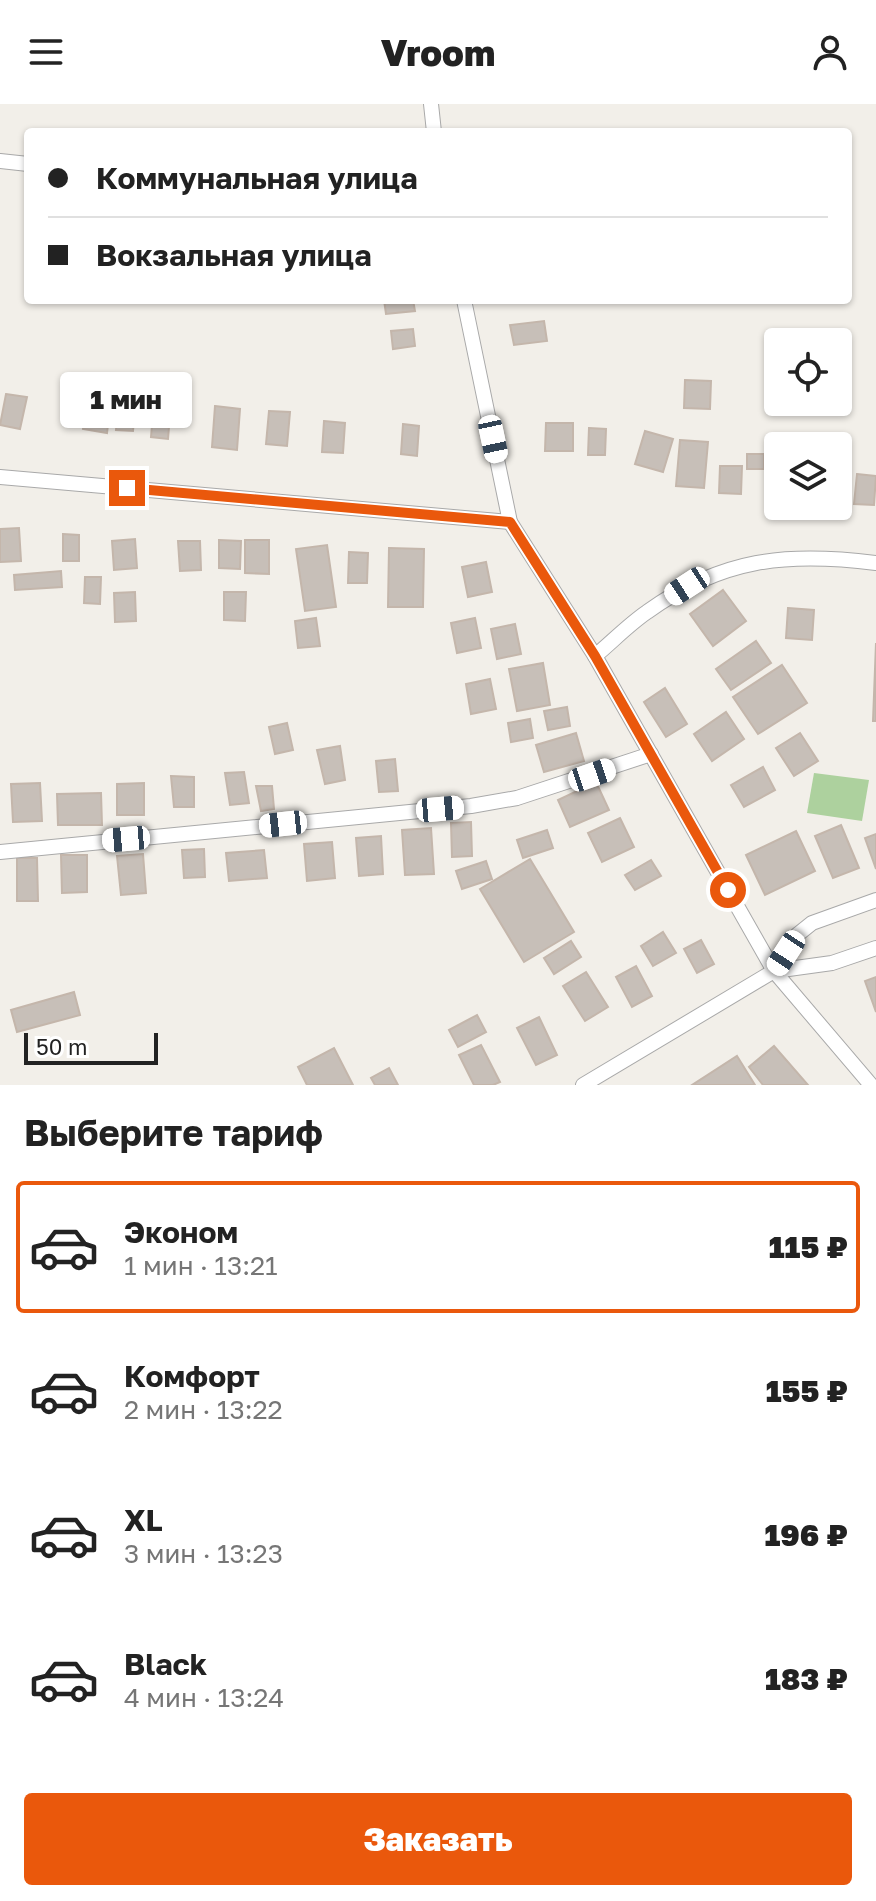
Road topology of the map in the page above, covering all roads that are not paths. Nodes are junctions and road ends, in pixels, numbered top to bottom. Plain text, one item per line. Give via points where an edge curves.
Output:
1 (431, 104) edge
2 (434, 128) edge
3 (0, 161) edge
4 (24, 164) edge
5 (465, 304) edge
6 (0, 477) edge
7 (510, 522) junction
8 (876, 563) edge
9 (595, 656) junction
10 (651, 754) junction
11 (0, 852) edge
12 (876, 900) edge
13 (876, 948) edge
14 (774, 971) junction
15 (583, 1085) edge
16 (871, 1085) edge

1 - 2 street
3 - 4 street
5 - 7 street
6 - 7 street
7 - 9 street
8 - 9 street via 781,558 733,567 687,586 645,613
9 - 10 street
10 - 11 street via 533,794 471,806
10 - 14 street
12 - 14 street via 812,923 797,935
13 - 14 street via 832,963
14 - 15 street
14 - 16 street

